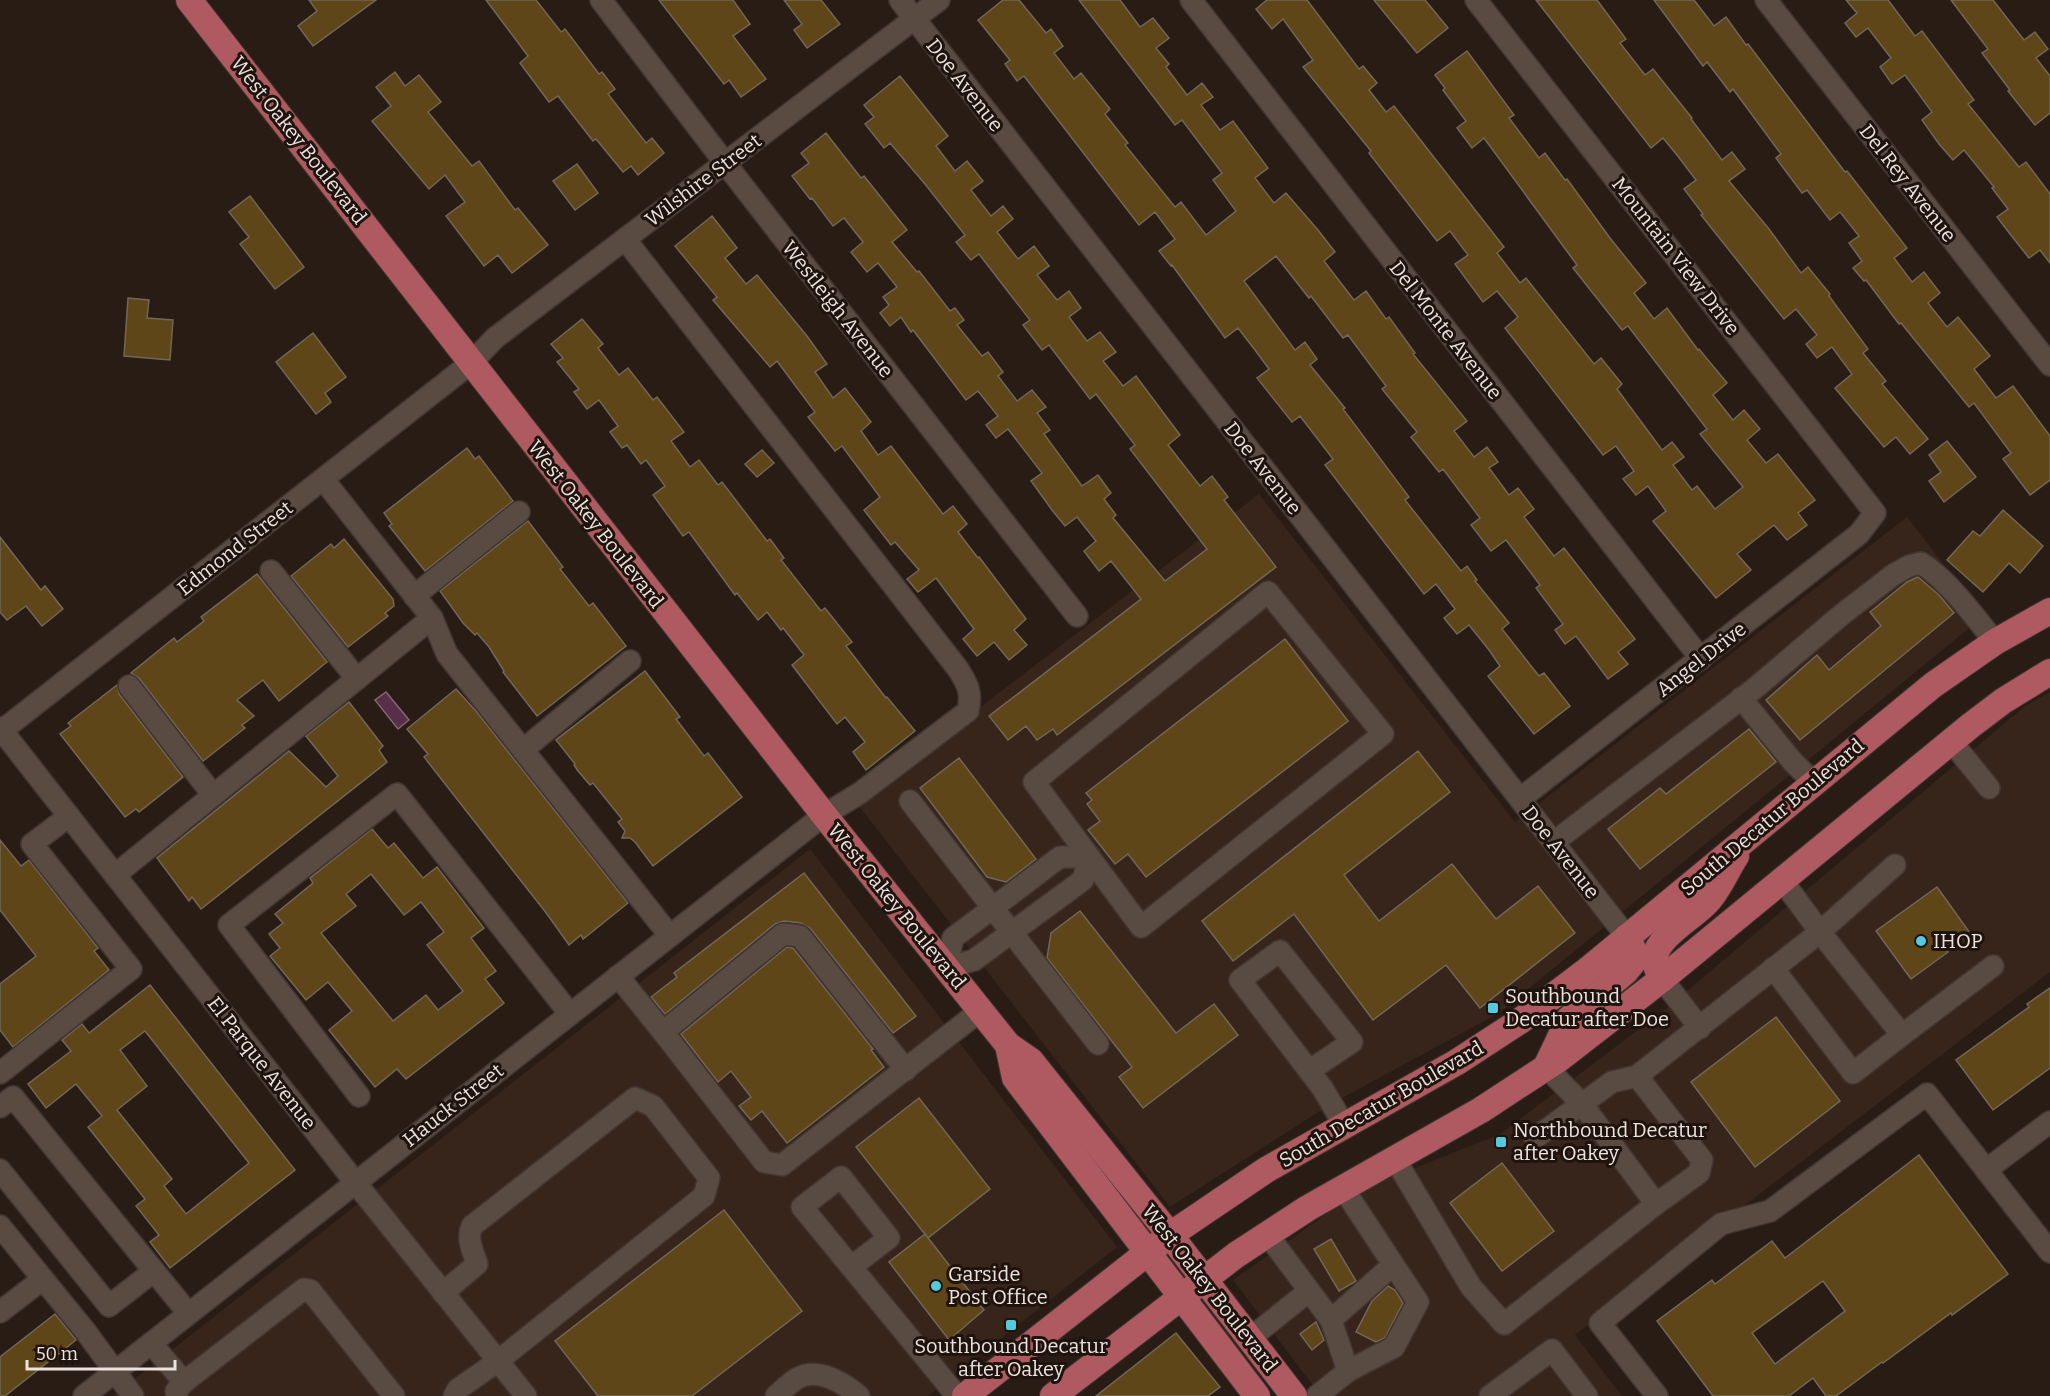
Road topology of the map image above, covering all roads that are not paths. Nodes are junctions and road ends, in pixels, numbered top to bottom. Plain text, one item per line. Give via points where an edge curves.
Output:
1 (189, 0) edge
2 (601, 0) edge
3 (900, 0) edge
4 (939, 0) edge
5 (1191, 0) edge
6 (1476, 0) edge
7 (1766, 0) edge
8 (914, 19) junction
9 (725, 163) junction
10 (625, 239) junction
11 (471, 363) junction
12 (2050, 365) edge
13 (323, 479) junction
14 (519, 512) dead end
15 (1875, 513) joint
16 (271, 571) dead end
17 (414, 596) junction
18 (2050, 611) edge
19 (1077, 616) dead end
20 (432, 618) junction
21 (1995, 642) junction
22 (1701, 659) junction
23 (630, 662) dead end
24 (2050, 672) edge
25 (357, 679) junction
26 (129, 686) dead end
27 (1741, 698) junction
28 (1, 730) edge
29 (1951, 741) junction
30 (523, 750) junction
31 (1814, 783) junction
32 (1989, 788) dead end
33 (213, 795) junction
34 (1520, 799) junction
35 (910, 801) dead end
36 (824, 815) junction
37 (69, 816) junction
38 (1745, 840) junction
39 (1554, 842) junction
40 (1089, 857) junction
41 (1895, 865) dead end
42 (115, 875) junction
43 (1782, 880) junction
44 (993, 909) junction
45 (1820, 932) junction
46 (1011, 933) junction
47 (670, 936) junction
48 (1627, 937) junction
49 (1993, 966) dead end
50 (946, 968) junction
51 (1773, 968) junction
52 (618, 976) junction
53 (1662, 979) junction
54 (980, 1011) junction
55 (570, 1014) junction
56 (1700, 1028) junction
57 (663, 1032) junction
58 (1902, 1035) junction
59 (1098, 1044) dead end
60 (1008, 1045) junction
61 (1546, 1067) junction
62 (906, 1070) junction
63 (1309, 1071) junction
64 (0, 1073) edge
65 (1637, 1077) junction
66 (359, 1096) dead end
67 (1582, 1104) junction
68 (0, 1107) edge
69 (2050, 1122) edge
70 (1344, 1125) junction
71 (1535, 1138) dead end
72 (1395, 1159) junction
73 (0, 1170) edge
74 (1986, 1170) junction
75 (355, 1182) junction
76 (1343, 1188) junction
77 (1656, 1204) junction
78 (0, 1226) edge
79 (1267, 1234) junction
80 (1170, 1235) junction
81 (2050, 1252) edge
82 (1147, 1254) junction
83 (1393, 1264) junction
84 (851, 1267) dead end
85 (154, 1271) junction
86 (42, 1279) junction
87 (1203, 1279) junction
88 (1309, 1291) junction
89 (444, 1293) junction
90 (1180, 1297) junction
91 (0, 1312) edge
92 (188, 1313) junction
93 (1330, 1320) junction
94 (1249, 1339) junction
95 (151, 1343) junction
96 (498, 1361) junction
97 (1348, 1371) junction
98 (114, 1372) junction
99 (180, 1389) edge
100 (84, 1396) edge
101 (133, 1396) edge
102 (394, 1396) edge
103 (454, 1396) edge
104 (526, 1396) edge
105 (776, 1396) edge
106 (859, 1396) edge
107 (957, 1396) edge
108 (965, 1396) edge
109 (1053, 1396) edge
110 (1257, 1396) edge
111 (1294, 1396) edge
112 (1317, 1396) edge
113 (1490, 1396) edge
114 (1587, 1396) edge
115 (1657, 1396) edge

1 - 11 main road, West Oakey Boulevard
2 - 9 street, Westleigh Avenue
3 - 8 street, Doe Avenue
4 - 8 street, Wilshire Street
5 - 22 street, Del Monte Avenue
6 - 15 street, Mountain View Drive
7 - 12 street, Del Rey Avenue
8 - 9 street, Wilshire Street
8 - 34 street, Doe Avenue
9 - 10 street, Wilshire Street
9 - 19 street, Westleigh Avenue
10 - 11 street, Wilshire Street via 495,338
10 - 36 street, Hauck Street via 967,683 971,698 968,711 860,793
11 - 13 street, Edmond Street
11 - 36 main road, West Oakey Boulevard
13 - 17 street
13 - 28 street, Edmond Street
14 - 17 street
15 - 22 street, Angel Drive via 1859,534
16 - 25 street
17 - 20 street
18 - 21 main road, South Decatur Boulevard
20 - 25 street
20 - 30 street via 447,654
21 - 27 street via 1922,563 1893,575
21 - 31 main road, South Decatur Boulevard via 1933,685
22 - 34 street, Angel Drive
23 - 30 street
24 - 29 main road via 2003,701
25 - 33 street
26 - 33 street
27 - 31 street
27 - 39 street
28 - 37 street, El Parque Avenue
29 - 32 street
29 - 43 main road
30 - 47 street
31 - 38 main road, South Decatur Boulevard
33 - 42 street
34 - 39 street, Doe Avenue
35 - 44 street
36 - 47 street, Hauck Street
36 - 50 main road, West Oakey Boulevard
37 - 42 street, El Parque Avenue
37 - 64 street via 32,844 131,969
38 - 48 main road, South Decatur Boulevard
38 - 53 main road via 1709,900 1659,947 1655,957
39 - 48 street, Doe Avenue
40 - 40 street via 1034,782 1268,592 1383,734 1141,927
40 - 44 street via 1060,857
40 - 46 street via 1083,880
41 - 45 street
42 - 75 street, El Parque Avenue
43 - 45 street
43 - 53 main road
44 - 46 street
44 - 50 street via 953,938
45 - 51 street
45 - 58 street
46 - 50 street via 974,960
46 - 59 street
47 - 52 street, Hauck Street
48 - 61 main road via 1635,951 1634,961 1569,1019
48 - 70 main road, South Decatur Boulevard via 1520,1021 1457,1062
49 - 58 street
50 - 54 main road, West Oakey Boulevard
51 - 56 street
51 - 58 street via 1853,1072
52 - 55 street, Hauck Street
52 - 57 street
53 - 56 street
53 - 61 main road
54 - 60 main road, West Oakey Boulevard
54 - 62 street
55 - 66 street via 397,794 229,925
55 - 75 street, Hauck Street
56 - 65 street
57 - 62 street via 764,1161 782,1165
57 - 62 street via 783,934 800,936
60 - 80 main road, West Oakey Boulevard via 1031,1061
60 - 82 main road, West Oakey Boulevard via 1015,1078
61 - 67 street
61 - 72 main road
63 - 63 street via 1240,980 1280,951 1352,1042
63 - 70 street
65 - 67 street via 1612,1082
65 - 77 street via 1702,1160 1699,1173
67 - 71 street
67 - 77 street
68 - 85 street via 13,1097
69 - 74 street
70 - 80 main road, South Decatur Boulevard via 1266,1170
72 - 76 main road
72 - 77 street via 1471,1287 1504,1324
73 - 85 street via 109,1306
74 - 81 street
74 - 115 street via 1926,1094 1770,1211 1721,1224 1600,1323
75 - 89 street, El Parque Avenue
75 - 92 street, Hauck Street
76 - 79 main road
76 - 83 street
78 - 86 street
79 - 87 main road
79 - 88 street
80 - 82 main road, South Decatur Boulevard
80 - 87 main road, West Oakey Boulevard
82 - 90 main road, West Oakey Boulevard
82 - 108 main road, South Decatur Boulevard
83 - 93 street
83 - 97 street via 1418,1302 1394,1347
84 - 107 street
85 - 92 street
86 - 91 street
86 - 98 street
87 - 90 main road
87 - 94 main road, West Oakey Boulevard
88 - 93 street
88 - 94 street
89 - 96 street, El Parque Avenue
89 - 96 street via 477,1264 470,1245 472,1226 635,1098 653,1106 709,1178 704,1196
90 - 109 main road
90 - 110 main road, West Oakey Boulevard
92 - 95 street, Hauck Street
93 - 97 street
94 - 111 main road, West Oakey Boulevard
95 - 98 street, Hauck Street
95 - 99 street
96 - 103 street
96 - 104 street, El Parque Avenue
97 - 112 street
98 - 100 street, Hauck Street
98 - 101 street
99 - 102 street via 304,1288 310,1290
105 - 106 street via 799,1377 812,1374 832,1378
113 - 114 street via 1552,1350

